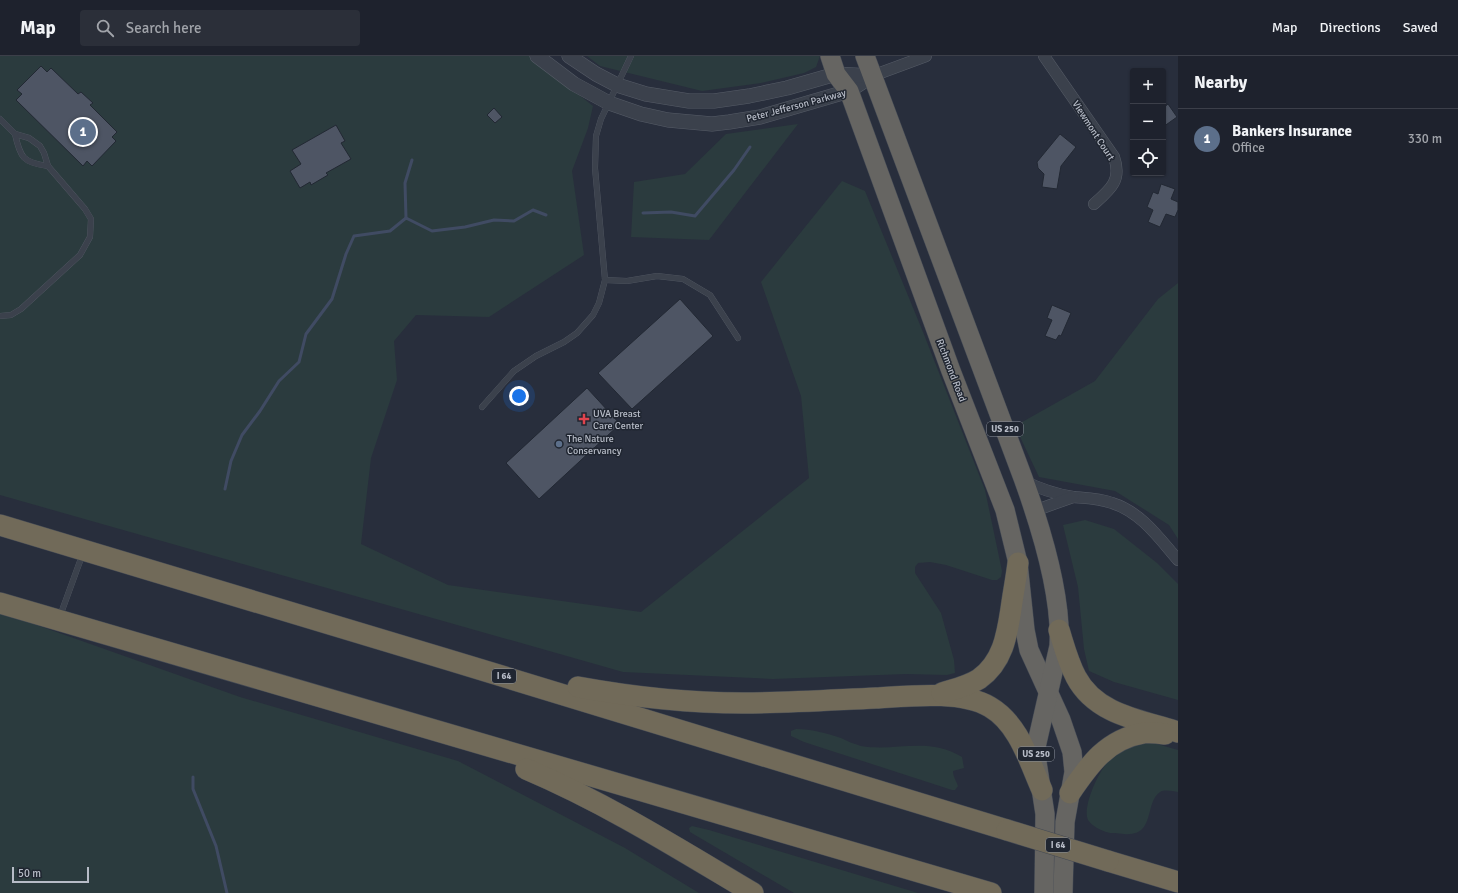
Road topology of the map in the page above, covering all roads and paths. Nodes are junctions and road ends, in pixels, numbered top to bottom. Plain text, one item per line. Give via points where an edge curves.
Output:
1 (537, 56) edge
2 (569, 56) edge
3 (631, 56) edge
4 (830, 56) edge
5 (865, 56) edge
6 (926, 56) edge
7 (1044, 56) edge
8 (836, 74) junction
9 (872, 76) junction
10 (617, 84) junction
11 (849, 91) junction
12 (609, 102) junction
13 (0, 119) edge
14 (15, 134) junction
15 (48, 166) junction
16 (1094, 204) dead end
17 (605, 280) junction
18 (0, 316) edge
19 (738, 338) dead end
20 (482, 407) dead end
21 (993, 476) junction
22 (1024, 481) junction
23 (1074, 497) junction
24 (1034, 511) junction
25 (0, 525) edge
26 (84, 550) junction
27 (1178, 560) edge
28 (1018, 563) junction
29 (0, 603) edge
30 (58, 620) junction
31 (1059, 630) junction
32 (449, 660) junction
33 (1048, 692) junction
34 (932, 696) junction
35 (353, 706) junction
36 (1178, 733) edge
37 (1042, 790) junction
38 (1070, 793) junction
39 (1178, 882) edge
40 (753, 893) edge
41 (991, 893) edge
42 (1044, 893) edge
43 (1063, 893) edge

1 - 12 street, Peter Jefferson Parkway via 574,84
2 - 10 street, Peter Jefferson Parkway via 589,70
3 - 10 lane
4 - 8 highway, Richmond Road / US 250
5 - 9 highway, US 250
6 - 9 street
7 - 16 street, Viewmont Court via 1116,161 1117,176 1114,184
8 - 9 street, Peter Jefferson Parkway
8 - 10 street, Peter Jefferson Parkway via 787,88 714,101 689,102 665,98
8 - 11 highway, Richmond Road / US 250
9 - 11 street, Peter Jefferson Parkway
9 - 22 highway, US 250
10 - 12 lane
11 - 12 street, Peter Jefferson Parkway via 760,117 712,124 668,120 641,114
11 - 21 highway, Richmond Road / US 250
12 - 17 lane via 596,136 594,154
13 - 14 lane
14 - 15 lane via 29,138 40,146
14 - 15 lane via 18,150 26,160
15 - 18 lane via 87,211 91,219 90,237 80,255 21,309 11,315
17 - 19 lane via 627,281 657,276 683,280 710,295
17 - 20 lane via 599,303 586,324 564,342 536,356 514,372
21 - 24 highway via 1021,506
21 - 28 highway, Richmond Road / US 250
22 - 23 street via 1045,491
22 - 24 highway, US 250
23 - 24 street
23 - 27 street via 1098,499 1127,509 1148,525
24 - 31 highway, US 250 via 1052,580
25 - 26 highway, I 64
26 - 30 lane
26 - 32 highway, I 64
28 - 33 highway, Richmond Road / US 250 via 1026,638
28 - 34 highway via 1007,636 997,660 985,673 966,686
29 - 30 highway
30 - 35 highway
31 - 33 highway, US 250 via 1058,654
31 - 36 highway via 1075,676 1092,698 1116,713
32 - 34 highway via 484,663 576,687 681,701 744,703
32 - 39 highway, I 64, bridge
33 - 37 highway, US 250 via 1036,747
33 - 38 highway, Richmond Road / US 250 via 1074,758
34 - 37 highway via 970,699 989,706 1000,715 1019,739
35 - 40 highway via 555,781 651,832
35 - 41 highway
36 - 38 highway via 1145,733 1119,741 1095,759
37 - 42 highway, US 250 via 1046,819
38 - 43 highway, Richmond Road / US 250 via 1065,822

